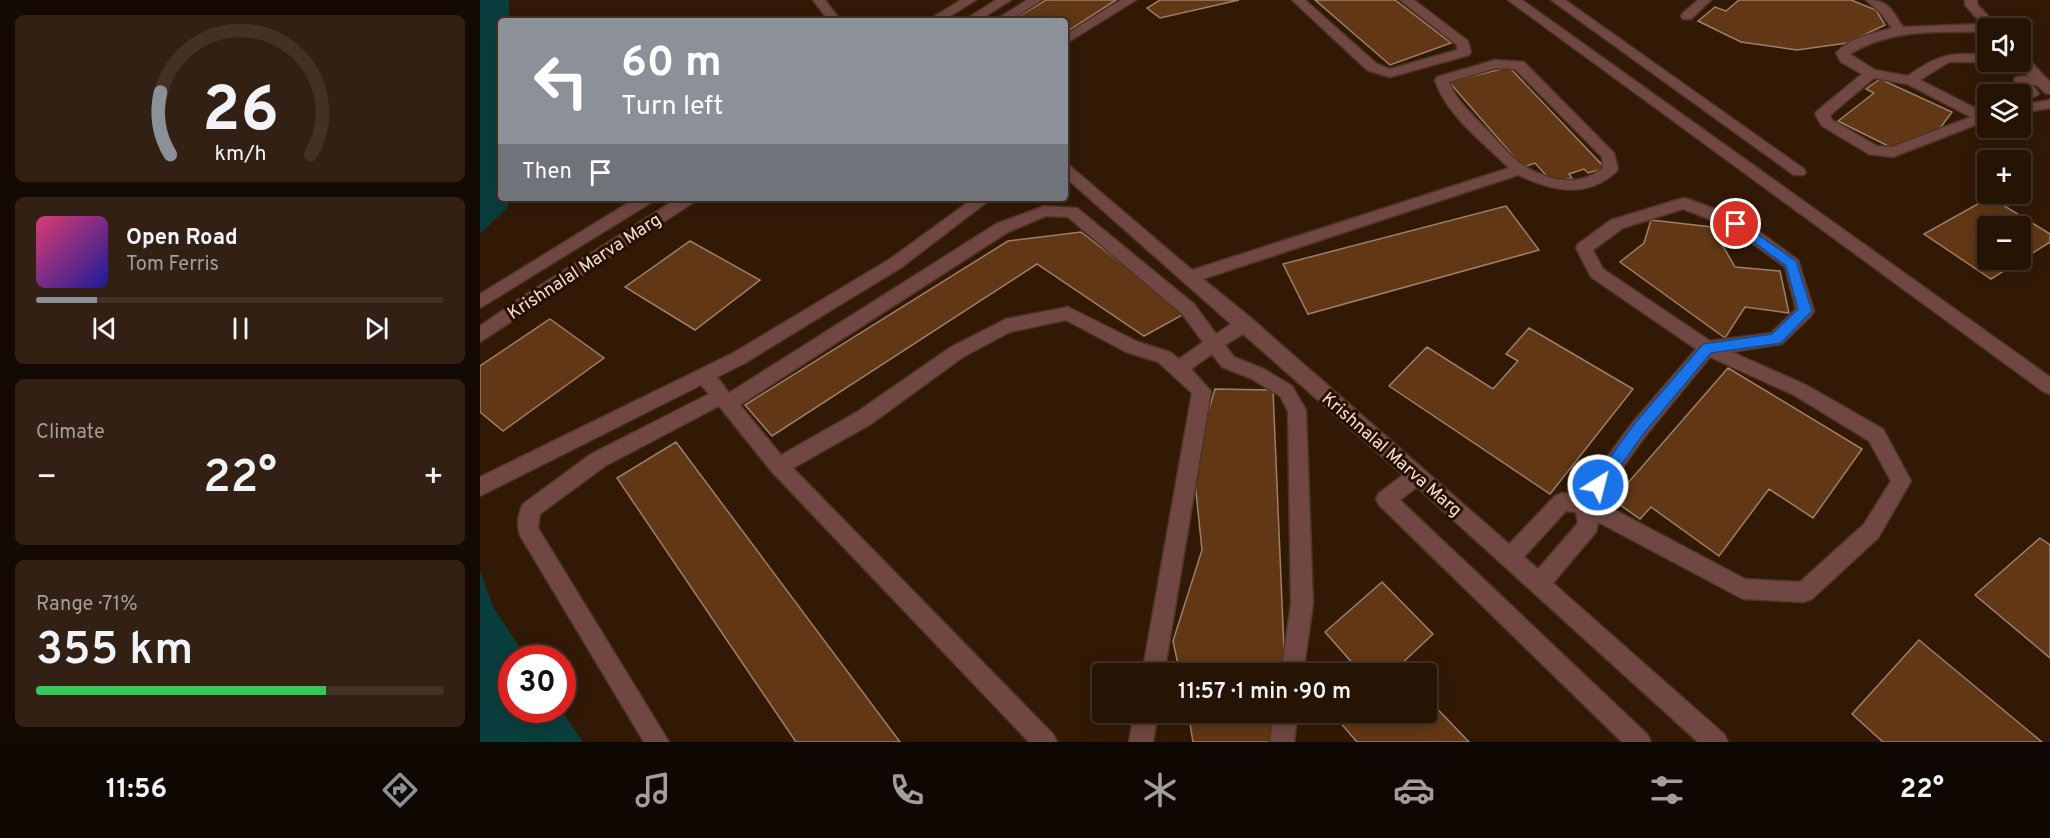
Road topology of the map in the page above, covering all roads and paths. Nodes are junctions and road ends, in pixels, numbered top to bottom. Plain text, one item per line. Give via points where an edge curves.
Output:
1 (819, 0) edge
2 (970, 0) edge
3 (1005, 0) edge
4 (1036, 0) edge
5 (1130, 0) edge
6 (1298, 0) edge
7 (1406, 0) edge
8 (1514, 0) edge
9 (1557, 0) edge
10 (1705, 0) edge
11 (1872, 0) edge
12 (1971, 0) edge
13 (1688, 16) dead end
14 (833, 18) edge
15 (938, 18) edge
16 (974, 18) edge
17 (1005, 18) edge
18 (1983, 18) edge
19 (1977, 28) edge
20 (1899, 30) junction
21 (1068, 38) edge
22 (1977, 58) edge
23 (2022, 72) edge
24 (2027, 72) edge
25 (1871, 73) junction
26 (1911, 81) junction
27 (2046, 86) edge
28 (2032, 94) dead end
29 (2050, 104) edge
30 (2031, 107) edge
31 (1977, 112) edge
32 (1977, 118) edge
33 (1519, 170) junction
34 (1068, 172) edge
35 (1799, 172) dead end
36 (642, 201) edge
37 (683, 201) edge
38 (980, 201) edge
39 (1190, 277) junction
40 (480, 302) edge
41 (1245, 324) junction
42 (480, 334) edge
43 (1214, 344) junction
44 (1707, 348) junction
45 (1179, 368) junction
46 (703, 374) junction
47 (2050, 387) edge
48 (724, 400) junction
49 (779, 466) junction
50 (1417, 475) junction
51 (480, 488) edge
52 (1584, 504) junction
53 (1510, 558) junction
54 (1539, 584) junction
55 (1155, 663) edge
56 (1294, 663) edge
57 (1144, 723) edge
58 (1285, 723) edge
59 (657, 742) edge
60 (1045, 742) edge
61 (1141, 742) edge
62 (1282, 742) edge
63 (1639, 742) edge
64 (1716, 742) edge

1 - 14 street
2 - 15 street
3 - 16 street
4 - 17 street
5 - 21 street
6 - 7 street via 1372,67 1389,73 1464,52 1463,44
8 - 47 street
9 - 35 street
10 - 13 street
11 - 20 street via 1885,9
12 - 18 street
19 - 20 street
20 - 25 street via 1844,53 1846,59
22 - 26 street via 1940,59
23 - 28 street
24 - 27 street
25 - 26 street
25 - 32 street via 1822,114 1827,123 1874,151 1893,152
26 - 31 street
29 - 30 street
33 - 33 street via 1566,188 1604,176 1611,169 1609,156 1519,65 1495,64 1442,80 1442,88 1457,106
33 - 39 street
34 - 39 street, Krishnalal Marva Marg
36 - 40 street
37 - 42 street, Krishnalal Marva Marg
38 - 46 street via 896,263 739,358
39 - 41 street, Krishnalal Marva Marg
41 - 43 street
41 - 50 street, Krishnalal Marva Marg
43 - 45 street
43 - 48 street via 1188,309 1072,212 1044,212 1002,228
43 - 56 street via 1228,362 1286,391 1297,410 1302,604
44 - 44 street via 1776,339 1805,311 1792,264 1736,224 1683,203 1617,224 1584,248 1597,273
44 - 52 street via 1640,428
44 - 52 street via 1800,390 1876,435 1900,482 1871,531 1804,592 1743,589
45 - 49 street via 1164,357 1132,347 1068,313 1006,326 957,352 864,418
45 - 55 street via 1202,391
46 - 48 street
46 - 51 street
48 - 49 street
48 - 59 street via 598,460 530,510 528,530
49 - 60 street
50 - 53 street, Krishnalal Marva Marg
50 - 63 street via 1386,499
52 - 53 street via 1562,502
52 - 54 street via 1589,525
53 - 54 street, Krishnalal Marva Marg
54 - 64 street, Krishnalal Marva Marg
57 - 61 street
58 - 62 street

